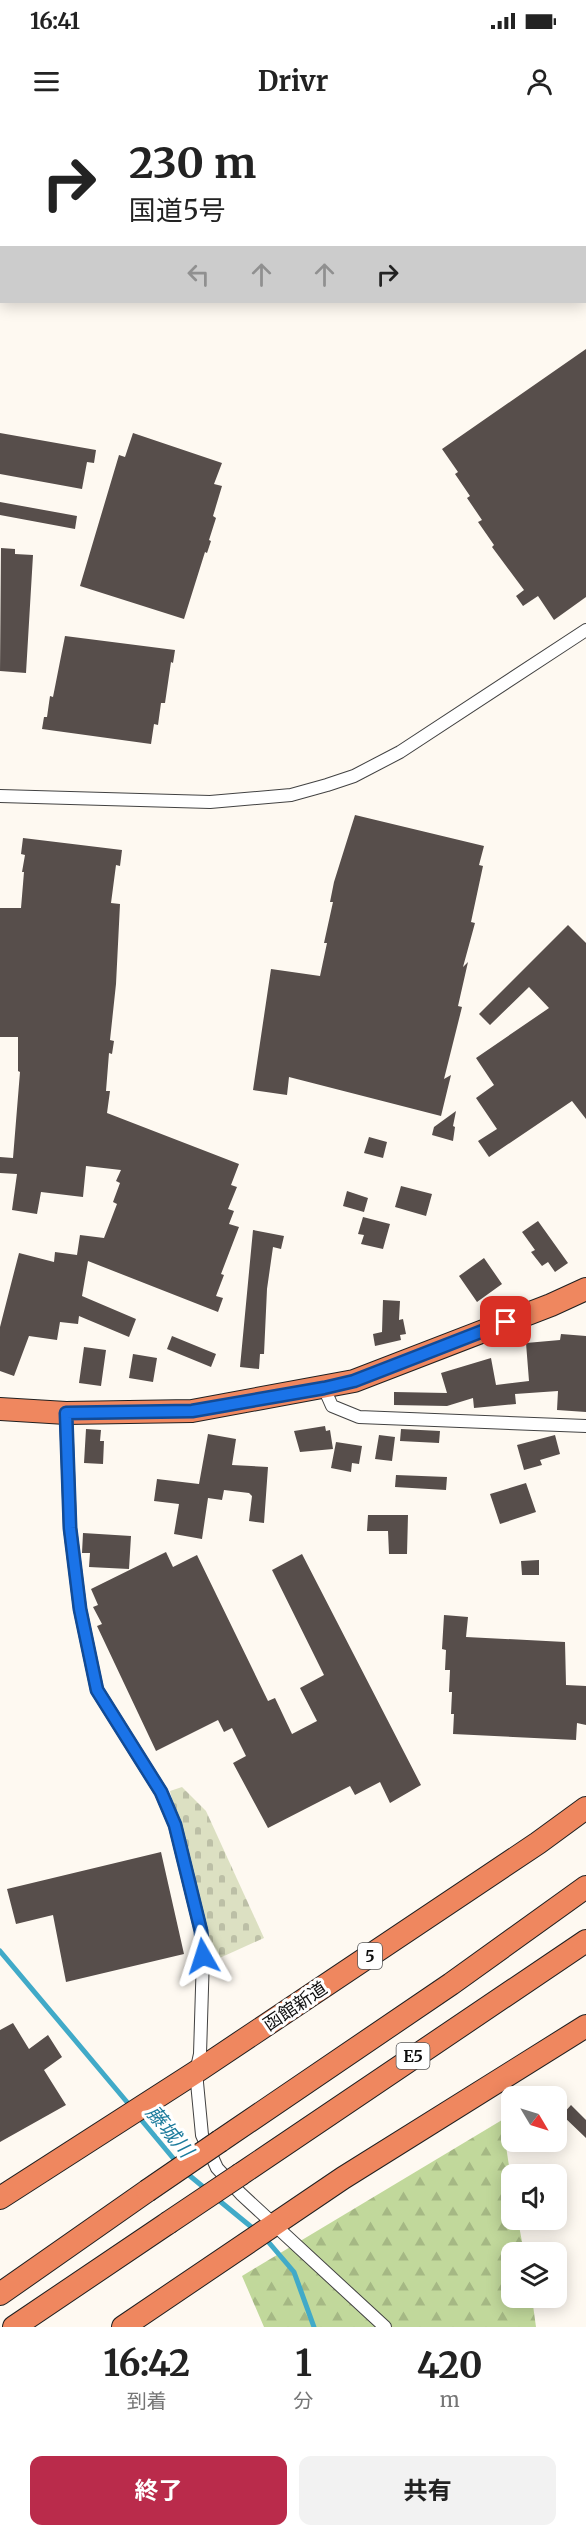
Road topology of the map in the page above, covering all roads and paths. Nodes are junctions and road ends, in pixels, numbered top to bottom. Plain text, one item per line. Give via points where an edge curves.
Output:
1 (586, 630) edge
2 (0, 796) edge
3 (586, 1289) edge
4 (324, 1388) junction
5 (0, 1410) edge
6 (66, 1413) junction
7 (586, 1426) edge
8 (586, 1808) edge
9 (586, 1887) edge
10 (586, 1941) edge
11 (586, 2026) edge
12 (196, 2072) junction
13 (0, 2198) edge
14 (271, 2228) junction
15 (0, 2294) edge
16 (14, 2327) edge
17 (123, 2327) edge
18 (385, 2327) edge

1 - 2 street via 400,752 354,777 327,785 291,795 210,802
3 - 4 highway via 354,1381
4 - 6 highway via 192,1411
4 - 7 street via 332,1406 359,1417
5 - 6 highway
6 - 12 street via 70,1528 80,1609 97,1690 161,1792 175,1825 201,1931 201,2043
8 - 12 highway, 函館新道 / 5
9 - 15 highway, E5, bridge
10 - 16 highway, E5, bridge
11 - 14 highway via 343,2178
12 - 13 highway, 函館新道 / 5
12 - 14 street via 202,2135 217,2168
14 - 17 highway
14 - 18 street

